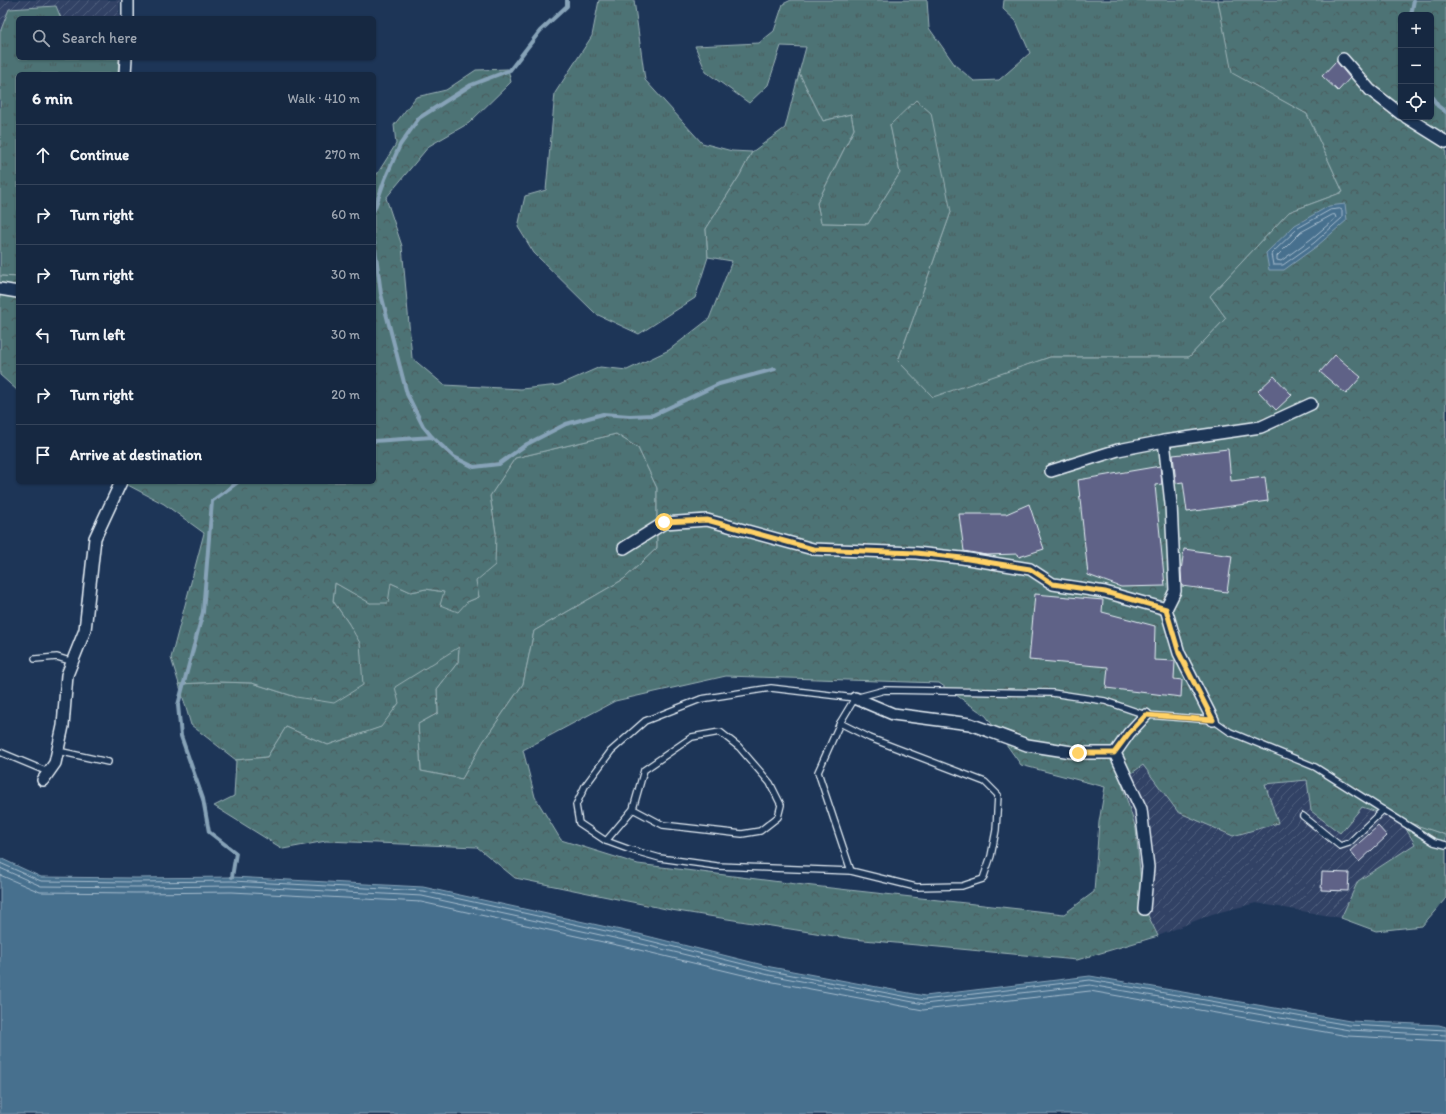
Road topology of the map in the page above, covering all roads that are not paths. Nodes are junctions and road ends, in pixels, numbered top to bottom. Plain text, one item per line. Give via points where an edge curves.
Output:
1 (128, 0) edge
2 (128, 16) edge
3 (1343, 59) dead end
4 (126, 60) edge
5 (125, 72) edge
6 (1398, 112) edge
7 (1411, 120) edge
8 (1446, 142) edge
9 (0, 289) edge
10 (16, 292) edge
11 (1311, 404) dead end
12 (1164, 440) junction
13 (1051, 471) dead end
14 (119, 484) edge
15 (624, 548) dead end
16 (1166, 609) junction
17 (35, 659) dead end
18 (73, 662) junction
19 (856, 698) junction
20 (1146, 715) junction
21 (1213, 720) junction
22 (840, 723) junction
23 (58, 750) junction
24 (0, 752) edge
25 (1114, 753) junction
26 (108, 762) dead end
27 (46, 776) joint
28 (634, 809) junction
29 (1383, 810) junction
30 (1303, 816) dead end
31 (606, 841) junction
32 (1446, 846) edge
33 (851, 871) junction
34 (1144, 909) dead end

1 - 2 street
3 - 6 street via 1370,90
4 - 5 street
7 - 8 street
9 - 10 street
11 - 12 street via 1261,427
12 - 13 street via 1118,450
12 - 16 street via 1175,591
14 - 18 street via 95,538 85,630
15 - 16 street via 664,522 707,520 813,549 916,553 1030,569 1053,584 1105,592
16 - 21 street via 1179,653
17 - 18 lane via 57,657
18 - 23 street via 67,675 63,726
19 - 20 lane via 885,690 1052,693 1105,701
19 - 22 lane
19 - 25 street via 892,714 970,724 1027,745 1078,753
19 - 31 lane via 771,688 701,699 645,721 611,751 585,786 576,805 579,823
20 - 21 lane
20 - 25 street
21 - 29 lane via 1230,732 1315,767
22 - 33 lane via 818,772
22 - 33 lane via 870,738 985,782 998,795 996,830 991,856 982,879 962,886 916,887
23 - 26 lane
23 - 27 street via 55,763
24 - 27 lane
25 - 34 street via 1141,809 1148,867
28 - 28 lane via 663,825 742,834 760,831 778,817 782,805 770,783 739,747 720,732 692,737 644,770
28 - 31 lane
29 - 30 lane via 1348,843 1340,846
29 - 32 lane via 1434,842
31 - 33 lane via 660,858 717,866

